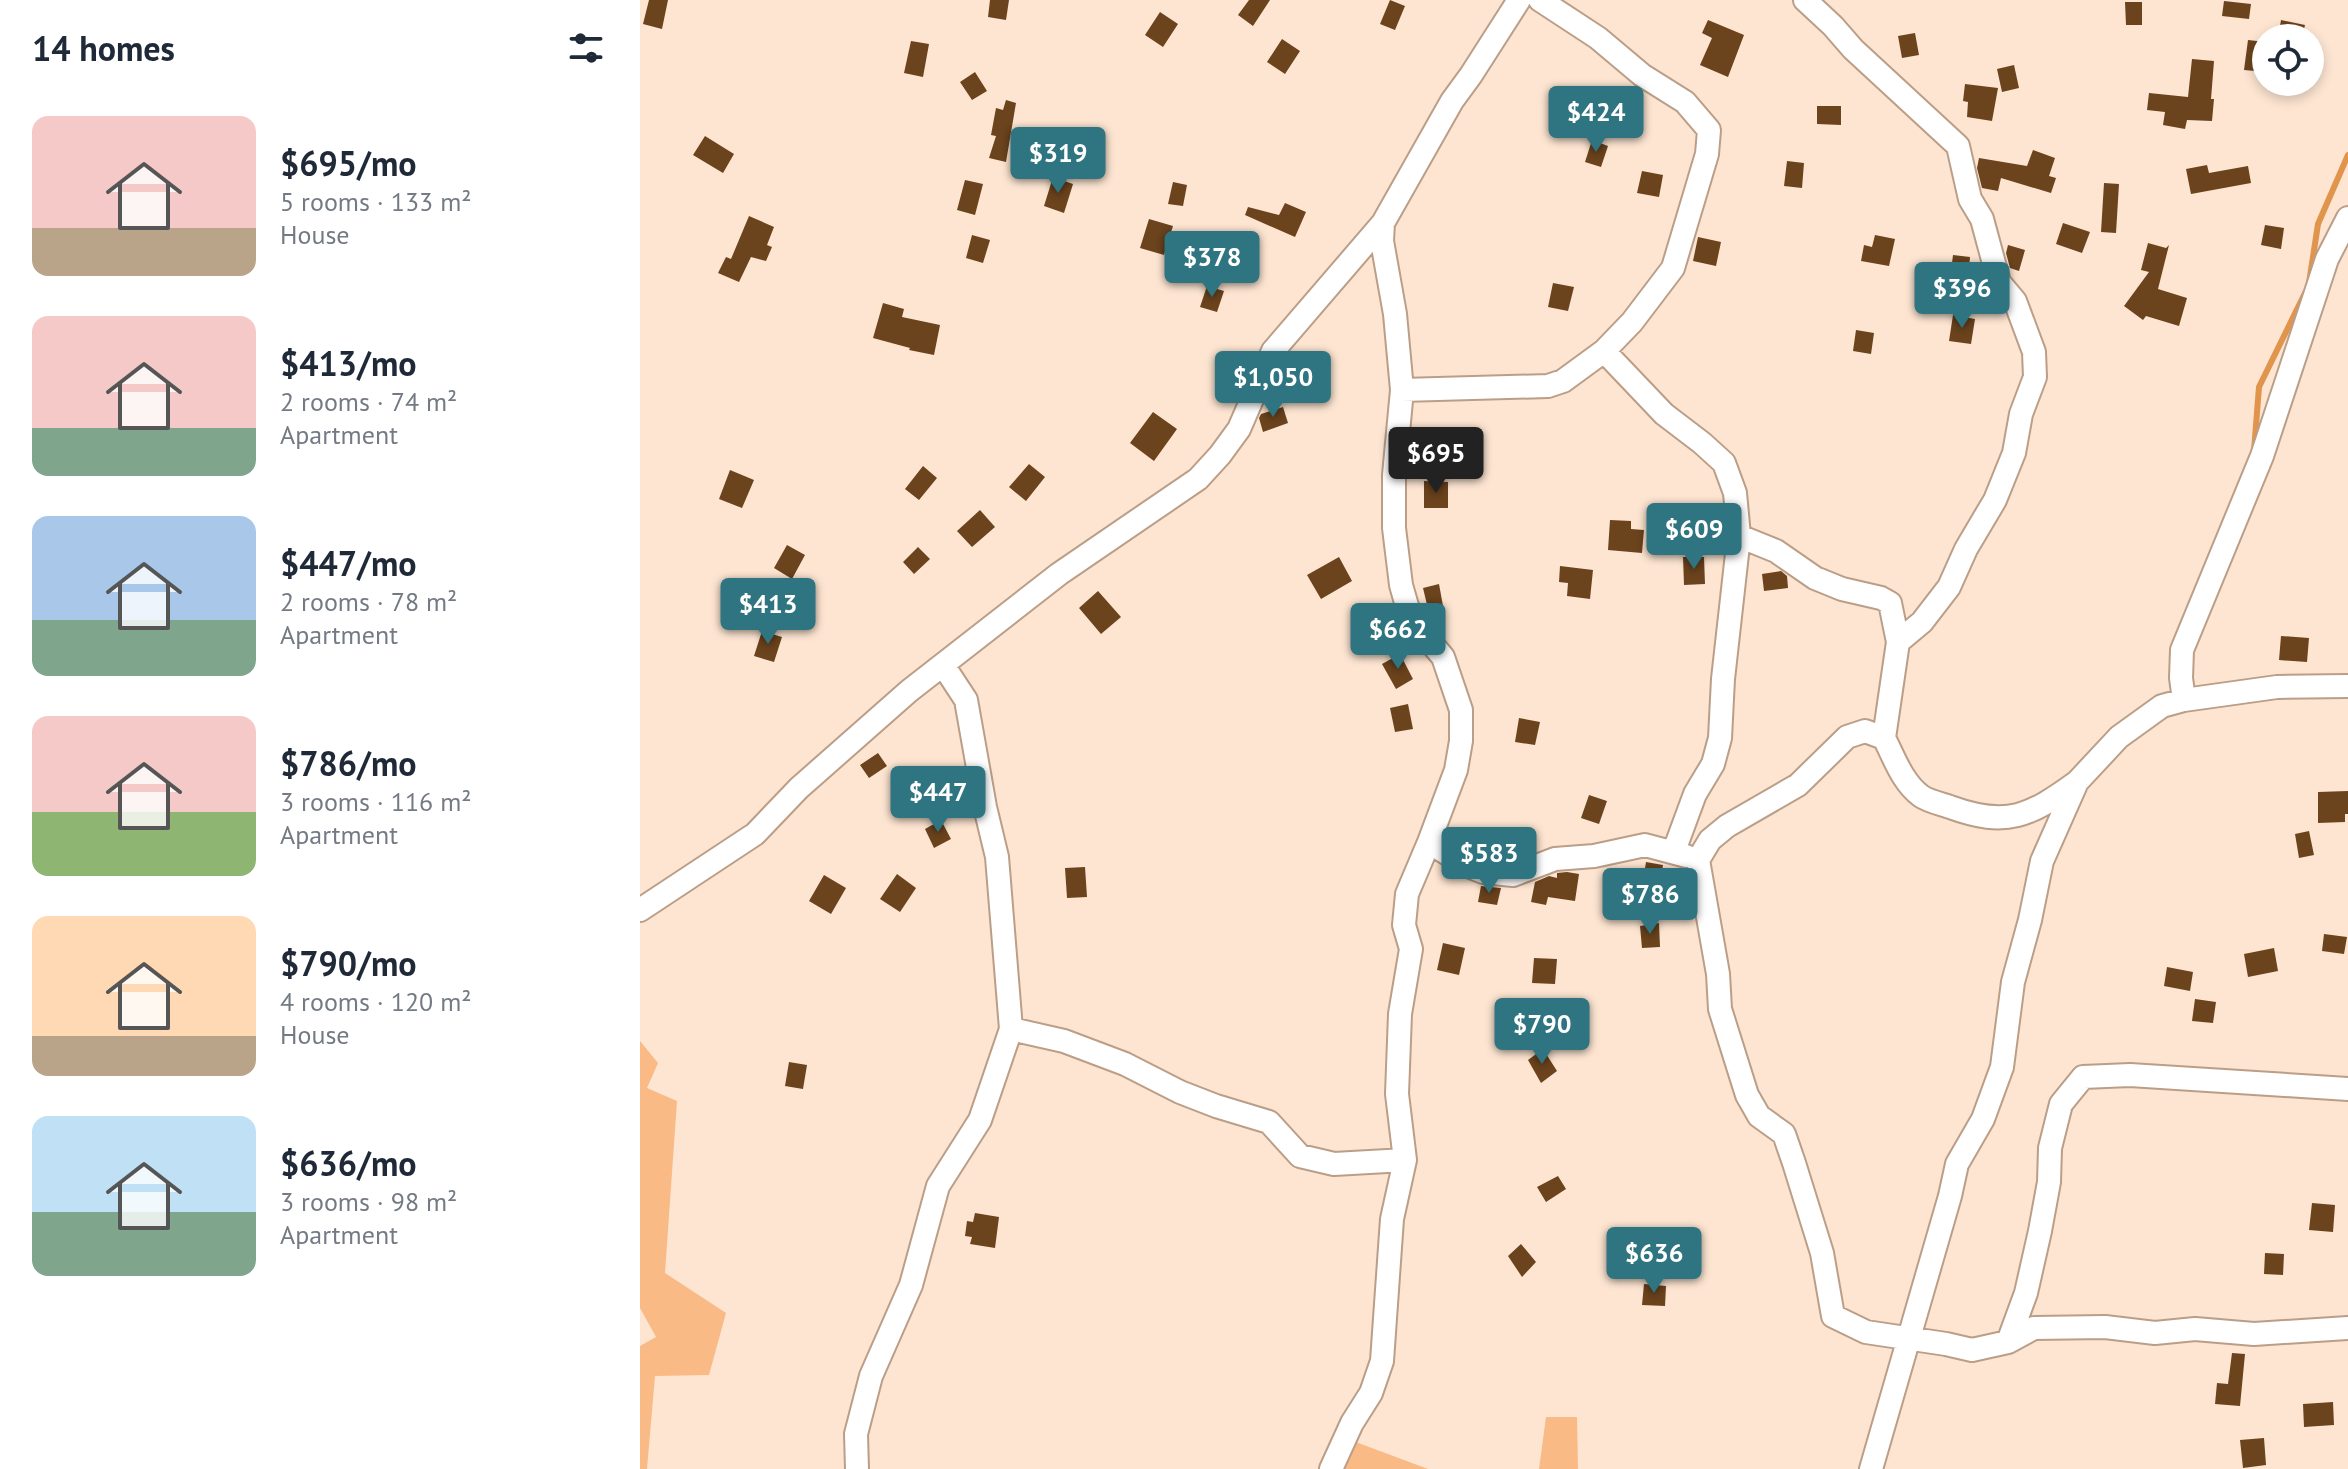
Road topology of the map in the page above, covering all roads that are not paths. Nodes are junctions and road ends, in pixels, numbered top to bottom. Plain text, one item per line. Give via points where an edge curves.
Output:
1 (1519, 0) edge
2 (1540, 0) edge
3 (1805, 0) edge
4 (1383, 223) junction
5 (2347, 225) edge
6 (1604, 351) junction
7 (1402, 390) junction
8 (1739, 536) junction
9 (1898, 642) junction
10 (943, 665) junction
11 (2348, 686) edge
12 (2184, 700) junction
13 (1884, 738) junction
14 (2077, 782) junction
15 (1429, 842) junction
16 (1674, 851) junction
17 (1698, 860) junction
18 (640, 910) edge
19 (1011, 1029) junction
20 (2348, 1089) edge
21 (1405, 1160) junction
22 (2348, 1328) edge
23 (1908, 1337) junction
24 (2008, 1342) junction
25 (857, 1469) edge
26 (1331, 1469) edge
27 (1871, 1469) edge

1 - 4 street via 1452,101
2 - 6 street via 1685,102 1709,130 1707,154 1673,268
3 - 9 street via 1958,146 1999,282 2015,301 2034,352 2035,377 1995,500 1949,587
4 - 7 street
4 - 10 street via 1273,351 1239,429 1198,479 1059,574
5 - 12 street via 2327,259 2262,456 2182,650
6 - 7 street via 1548,386
6 - 8 street via 1664,414 1724,463 1735,493
7 - 15 street via 1394,475 1401,585 1421,631 1443,657 1461,710 1456,770
8 - 9 street via 1776,551 1815,578 1890,603
8 - 16 street via 1720,738
9 - 13 street
10 - 18 street via 799,788 755,834
10 - 19 street via 966,700 997,857
11 - 12 street via 2277,687
12 - 14 street via 2162,706 2119,737
13 - 14 street via 1902,775 1921,796 1971,815 2012,818 2046,804
13 - 17 street via 1865,731 1847,737 1798,785 1710,840
14 - 23 street via 2042,861 2013,982 2002,1067 1983,1119 1957,1164
15 - 16 street via 1465,865 1513,875 1555,859 1645,845
15 - 21 street via 1407,894 1404,925 1411,949 1400,1014 1397,1094
16 - 17 street
17 - 23 street via 1720,1009 1747,1095 1759,1116 1784,1134 1822,1253 1833,1316 1866,1332
19 - 21 street via 1064,1041 1180,1092 1269,1122 1300,1156 1334,1164
19 - 25 street via 980,1120 938,1186 911,1285 871,1376 856,1434
20 - 24 street via 2130,1075 2083,1077 2061,1104 2040,1231
21 - 26 street via 1392,1219 1382,1361
22 - 24 street via 2254,1334 2034,1328
23 - 24 street via 1972,1350
23 - 27 street

